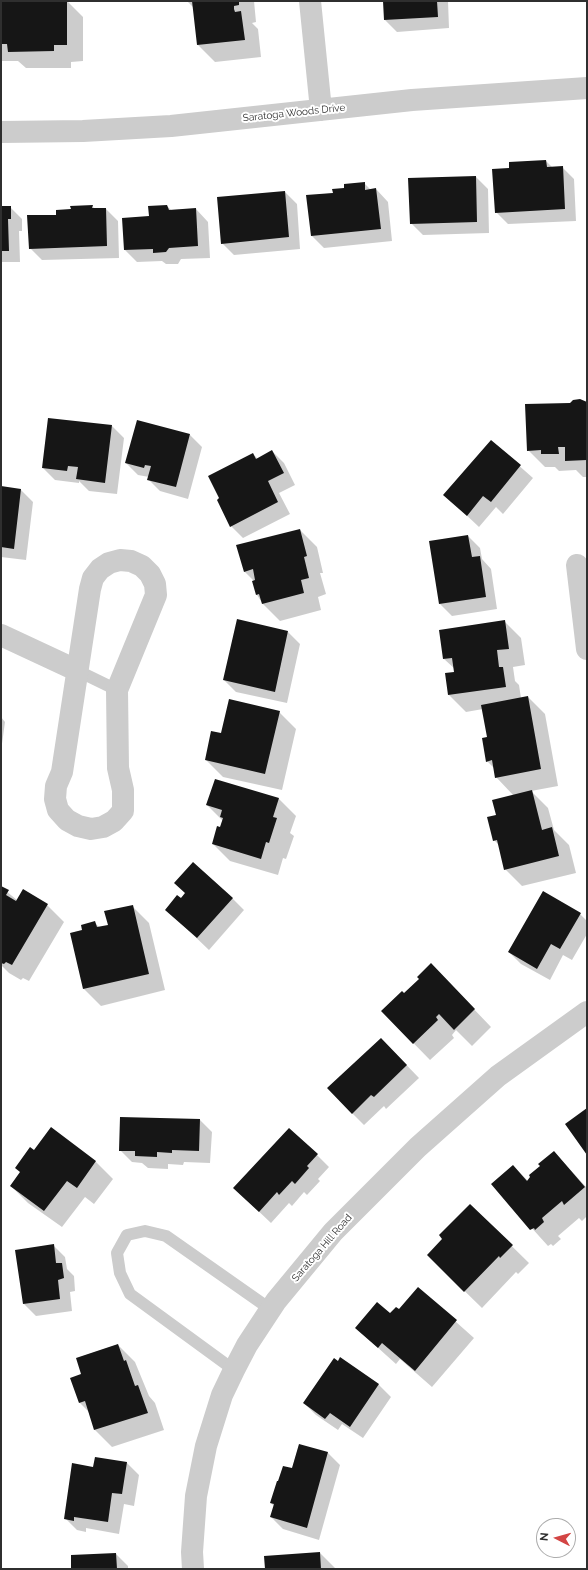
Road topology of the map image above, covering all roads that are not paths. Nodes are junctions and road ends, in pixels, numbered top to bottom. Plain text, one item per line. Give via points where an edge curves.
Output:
1 (310, 1) edge
2 (587, 88) edge
3 (321, 110) junction
4 (1, 132) edge
5 (577, 565) dead end
6 (1, 635) edge
7 (587, 649) edge
8 (76, 670) junction
9 (117, 690) junction
10 (587, 1012) edge
11 (270, 1309) junction
12 (234, 1370) junction
13 (193, 1569) edge

1 - 3 street
2 - 3 street, Saratoga Woods Drive via 412,100
3 - 4 street, Saratoga Woods Drive via 171,126
5 - 7 street
6 - 8 street
8 - 9 lane
8 - 9 street via 93,578 109,563 120,560 142,566 155,584 156,595
8 - 9 street via 62,772 56,786 55,799 58,810 67,820 78,826 91,829 103,827 114,821 123,811 123,790 118,768
10 - 11 street, Saratoga Hill Road via 498,1076 418,1147 333,1232
11 - 12 street, Saratoga Hill Road
11 - 12 lane via 166,1236 145,1231 127,1235 117,1253 120,1273 130,1294
12 - 13 street, Saratoga Hill Road via 222,1395 206,1446 196,1496

